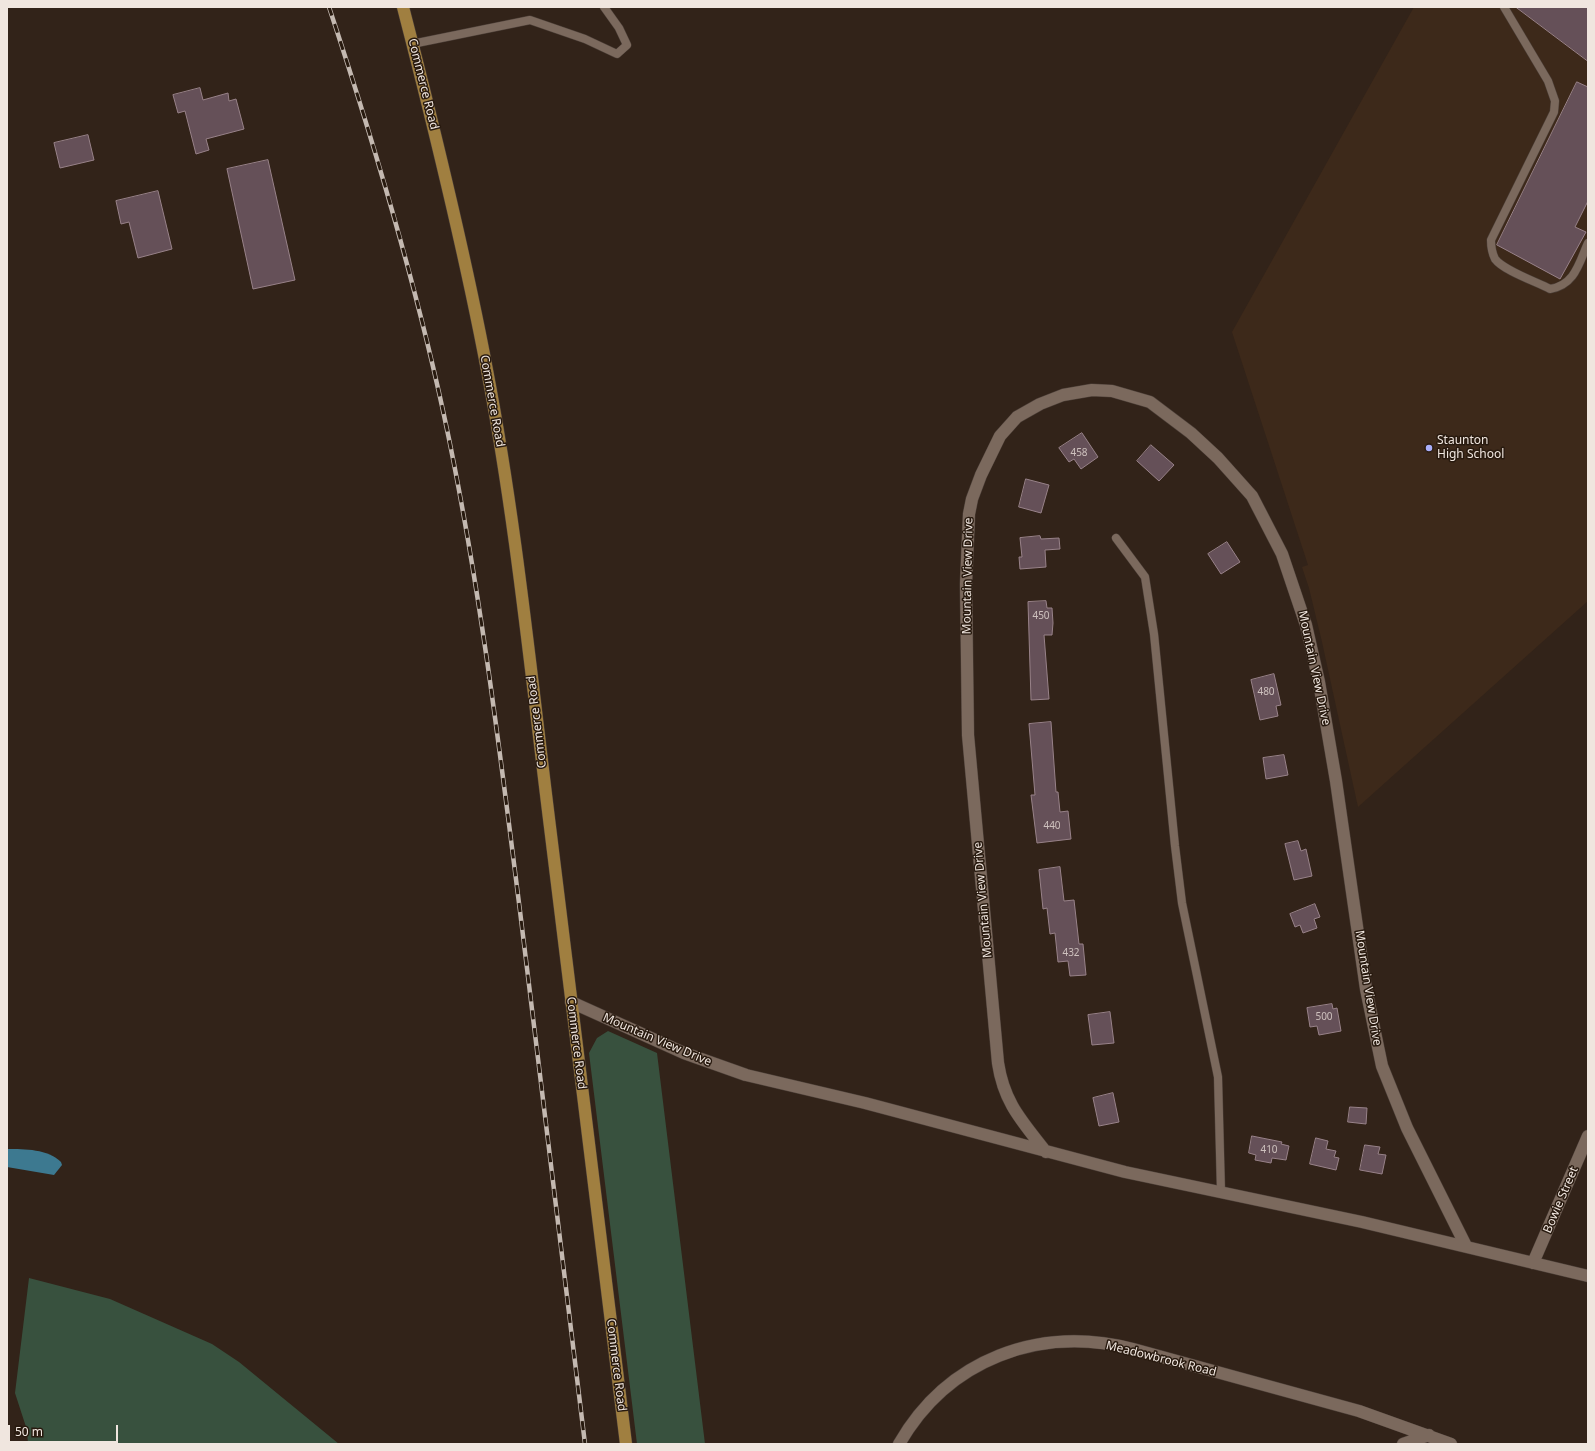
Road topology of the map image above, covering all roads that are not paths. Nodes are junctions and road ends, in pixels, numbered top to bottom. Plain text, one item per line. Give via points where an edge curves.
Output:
1 (403, 7) edge
2 (604, 7) edge
3 (1504, 7) edge
4 (412, 44) junction
5 (1588, 243) edge
6 (1116, 538) dead end
7 (571, 1002) junction
8 (1588, 1136) edge
9 (1046, 1152) junction
10 (1221, 1192) junction
11 (1466, 1246) junction
12 (1534, 1263) junction
13 (1588, 1276) edge
14 (1429, 1435) junction
15 (626, 1444) edge
16 (899, 1444) edge
17 (1403, 1444) edge
18 (1451, 1444) edge

1 - 4 main road, Commerce Road
2 - 4 lane via 627,45 617,54 585,39 530,20
3 - 5 lane via 1548,81 1555,101 1554,112 1491,240 1492,250 1503,266 1550,289 1559,288 1573,277
4 - 7 main road, Commerce Road via 462,249 488,372 528,646
6 - 10 lane via 1145,577 1154,634 1182,903 1218,1077
7 - 9 street, Mountain View Drive via 684,1054 746,1075
7 - 15 main road, Commerce Road
8 - 12 street, Bowie Street
9 - 10 street, Mountain View Drive
9 - 11 street, Mountain View Drive via 1008,1098 998,1063 968,735 968,526 972,499 1005,428 1016,417 1040,404 1073,393 1101,390 1150,402 1202,442 1252,496 1282,554 1306,625 1318,676 1338,788 1366,989 1382,1066 1408,1128
10 - 11 street, Mountain View Drive
11 - 12 street, Mountain View Drive
12 - 13 street, Mountain View Drive
14 - 16 street, Meadowbrook Road via 1359,1411 1133,1349 1111,1344 1072,1342 1039,1344 1017,1349 976,1366 953,1381 929,1404
14 - 17 street
14 - 18 street, Meadowbrook Road

